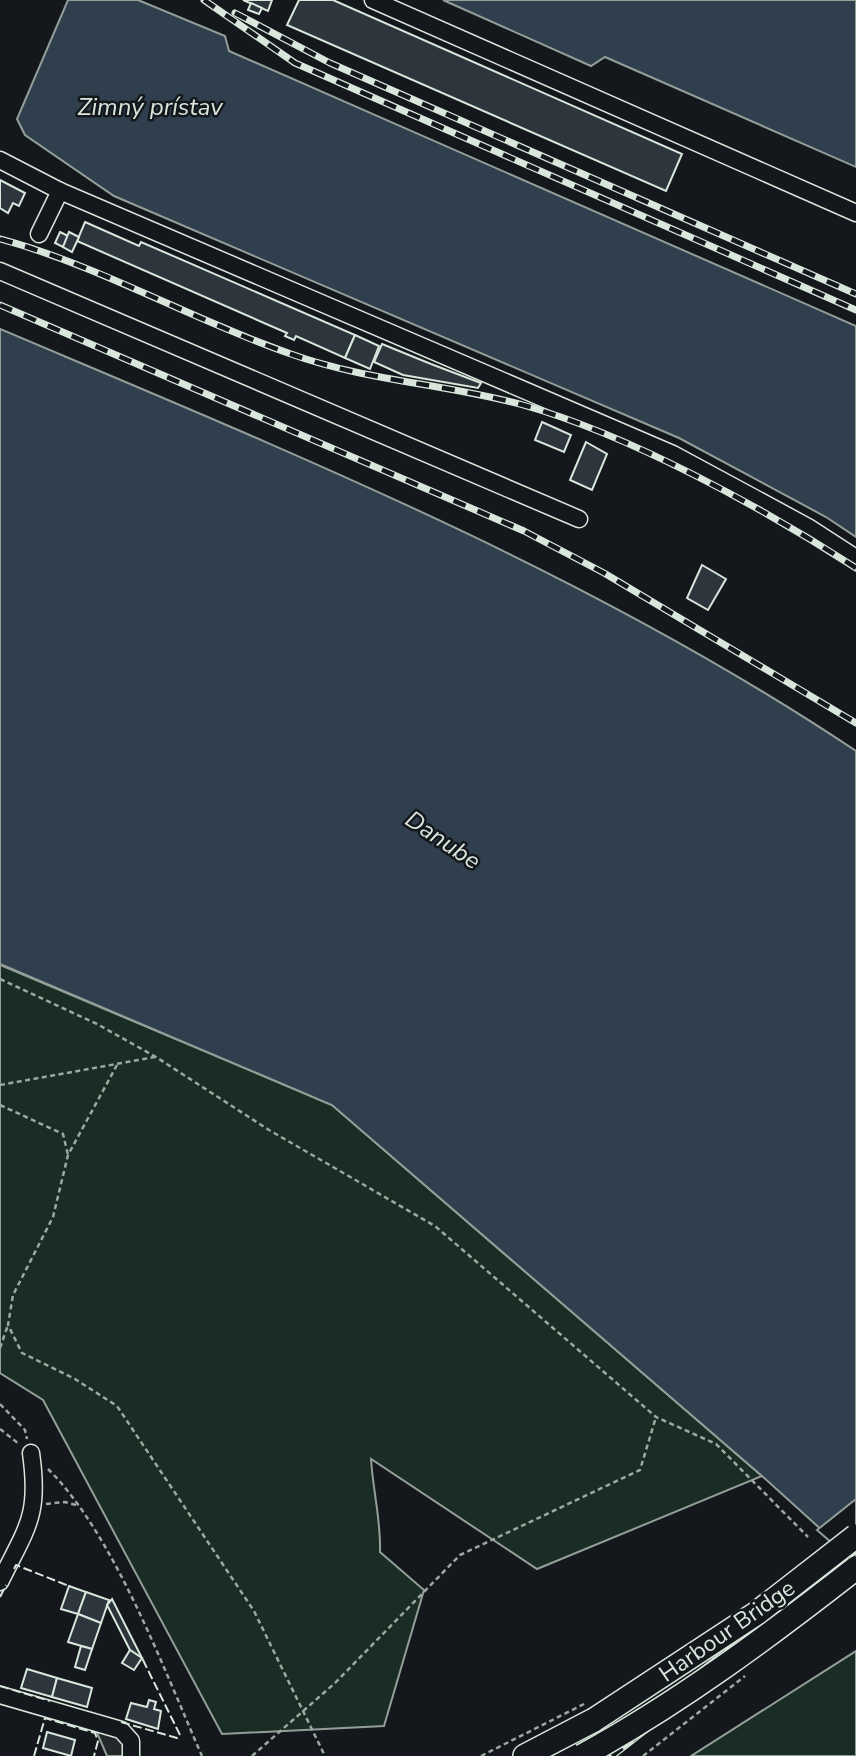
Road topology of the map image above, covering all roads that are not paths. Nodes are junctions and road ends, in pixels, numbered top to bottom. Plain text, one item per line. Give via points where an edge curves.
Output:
1 (373, 0) edge
2 (0, 160) edge
3 (60, 191) junction
4 (856, 213) edge
5 (39, 234) dead end
6 (0, 271) edge
7 (579, 519) dead end
8 (856, 558) edge
9 (31, 1453) road end
10 (856, 1536) edge
11 (856, 1568) edge
12 (0, 1582) edge
13 (0, 1695) edge
14 (131, 1756) edge
15 (525, 1756) edge
16 (582, 1756) edge

1 - 4 street
2 - 3 street
3 - 5 street
3 - 8 street via 673,454
6 - 7 street
9 - 12 street via 36,1494 33,1515
10 - 15 highway, Harbour Bridge, bridge via 757,1613 594,1709
11 - 16 highway, Harbour Bridge, bridge via 703,1681
13 - 14 street via 121,1730 131,1741

